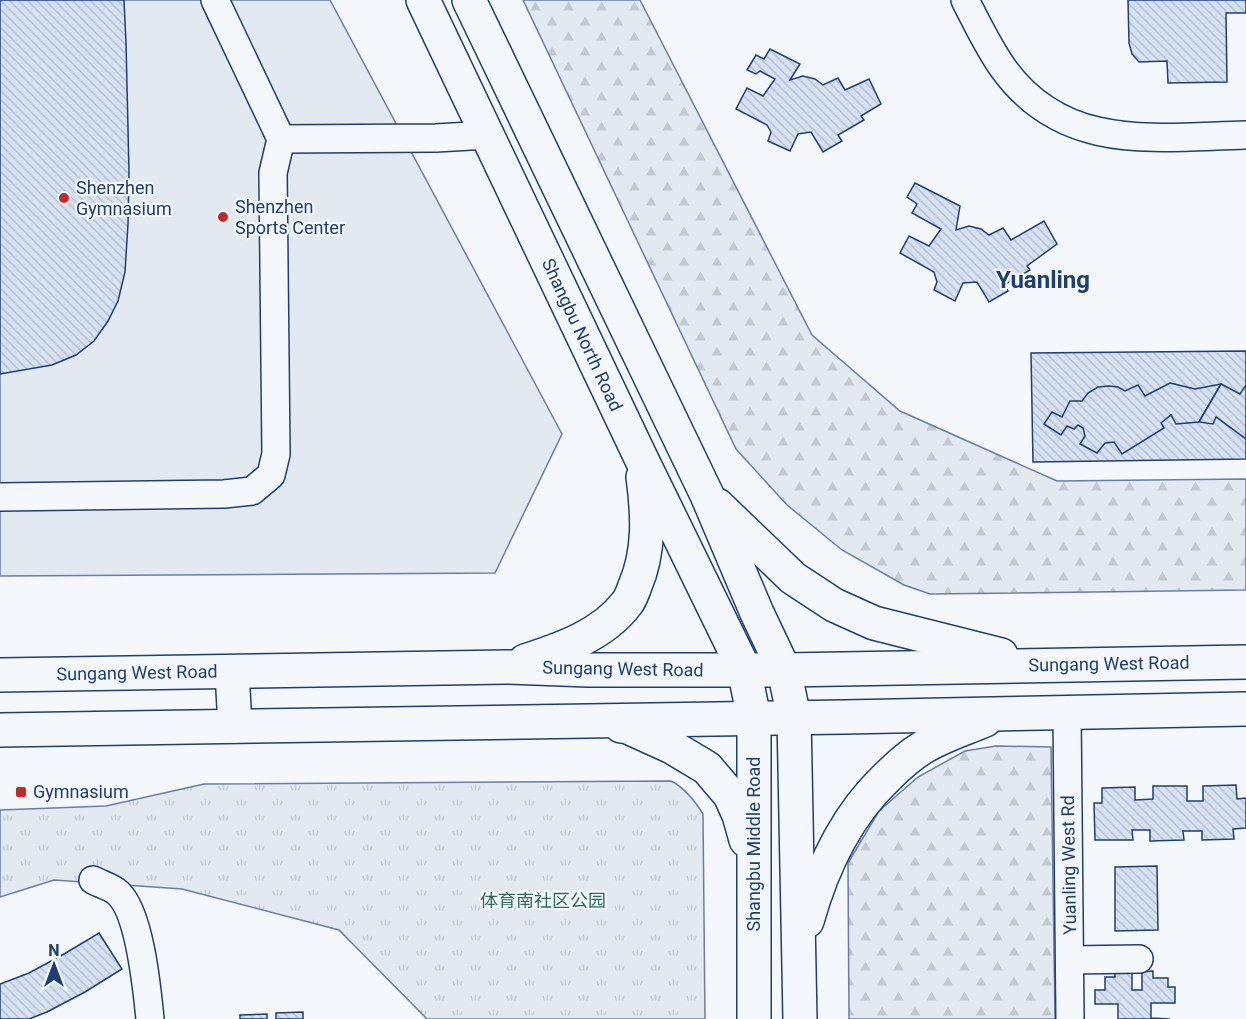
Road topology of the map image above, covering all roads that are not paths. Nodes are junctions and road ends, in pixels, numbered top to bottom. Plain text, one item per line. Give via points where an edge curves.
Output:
1 (214, 0) edge
2 (423, 0) edge
3 (469, 0) edge
4 (965, 0) edge
5 (488, 135) junction
6 (1246, 135) edge
7 (281, 139) junction
8 (640, 458) junction
9 (707, 495) junction
10 (0, 497) edge
11 (1246, 662) edge
12 (1041, 665) junction
13 (507, 666) junction
14 (966, 666) junction
15 (744, 669) junction
16 (784, 670) junction
17 (232, 672) junction
18 (0, 675) edge
19 (1246, 709) edge
20 (1067, 712) junction
21 (1004, 713) junction
22 (967, 714) junction
23 (794, 717) junction
24 (754, 718) junction
25 (574, 720) junction
26 (235, 726) junction
27 (0, 730) edge
28 (93, 880) dead end
29 (754, 880) junction
30 (798, 952) junction
31 (1139, 959) dead end
32 (1070, 960) junction
33 (150, 1019) edge
34 (754, 1019) edge
35 (800, 1019) edge
36 (1070, 1019) edge

1 - 7 street
2 - 5 main road, Shangbu North Road
3 - 9 main road
4 - 6 street via 1004,69 1030,98 1056,117 1119,136
5 - 7 street
5 - 8 main road, Shangbu North Road
7 - 10 street via 273,173 276,454 271,475 252,490 224,494
8 - 13 main road via 646,544 641,572 628,602 584,638
8 - 15 main road, Shangbu North Road
9 - 12 main road via 793,578 834,605 874,623
9 - 16 main road
11 - 12 main road, Sungang West Road
12 - 14 main road, Sungang West Road
13 - 15 main road, Sungang West Road
13 - 17 main road, Sungang West Road
14 - 16 main road, Sungang West Road
14 - 22 main road
15 - 16 main road, Sungang West Road
15 - 24 main road, Shangbu Middle Road
16 - 23 main road
17 - 18 main road, Sungang West Road
17 - 26 main road
19 - 20 main road
20 - 21 main road
20 - 32 street, Yuanling West Rd
21 - 22 main road
21 - 30 main road via 922,748 878,786 838,839 814,893
22 - 23 main road
23 - 24 main road
23 - 30 main road
24 - 25 main road
24 - 29 main road, Shangbu Middle Road
25 - 26 main road
25 - 29 main road via 628,727 707,768 730,795 739,815
26 - 27 main road
28 - 33 street via 118,892 130,910 144,965
29 - 34 main road, Shangbu Middle Road
30 - 35 main road
31 - 32 street
32 - 36 street, Yuanling West Rd

